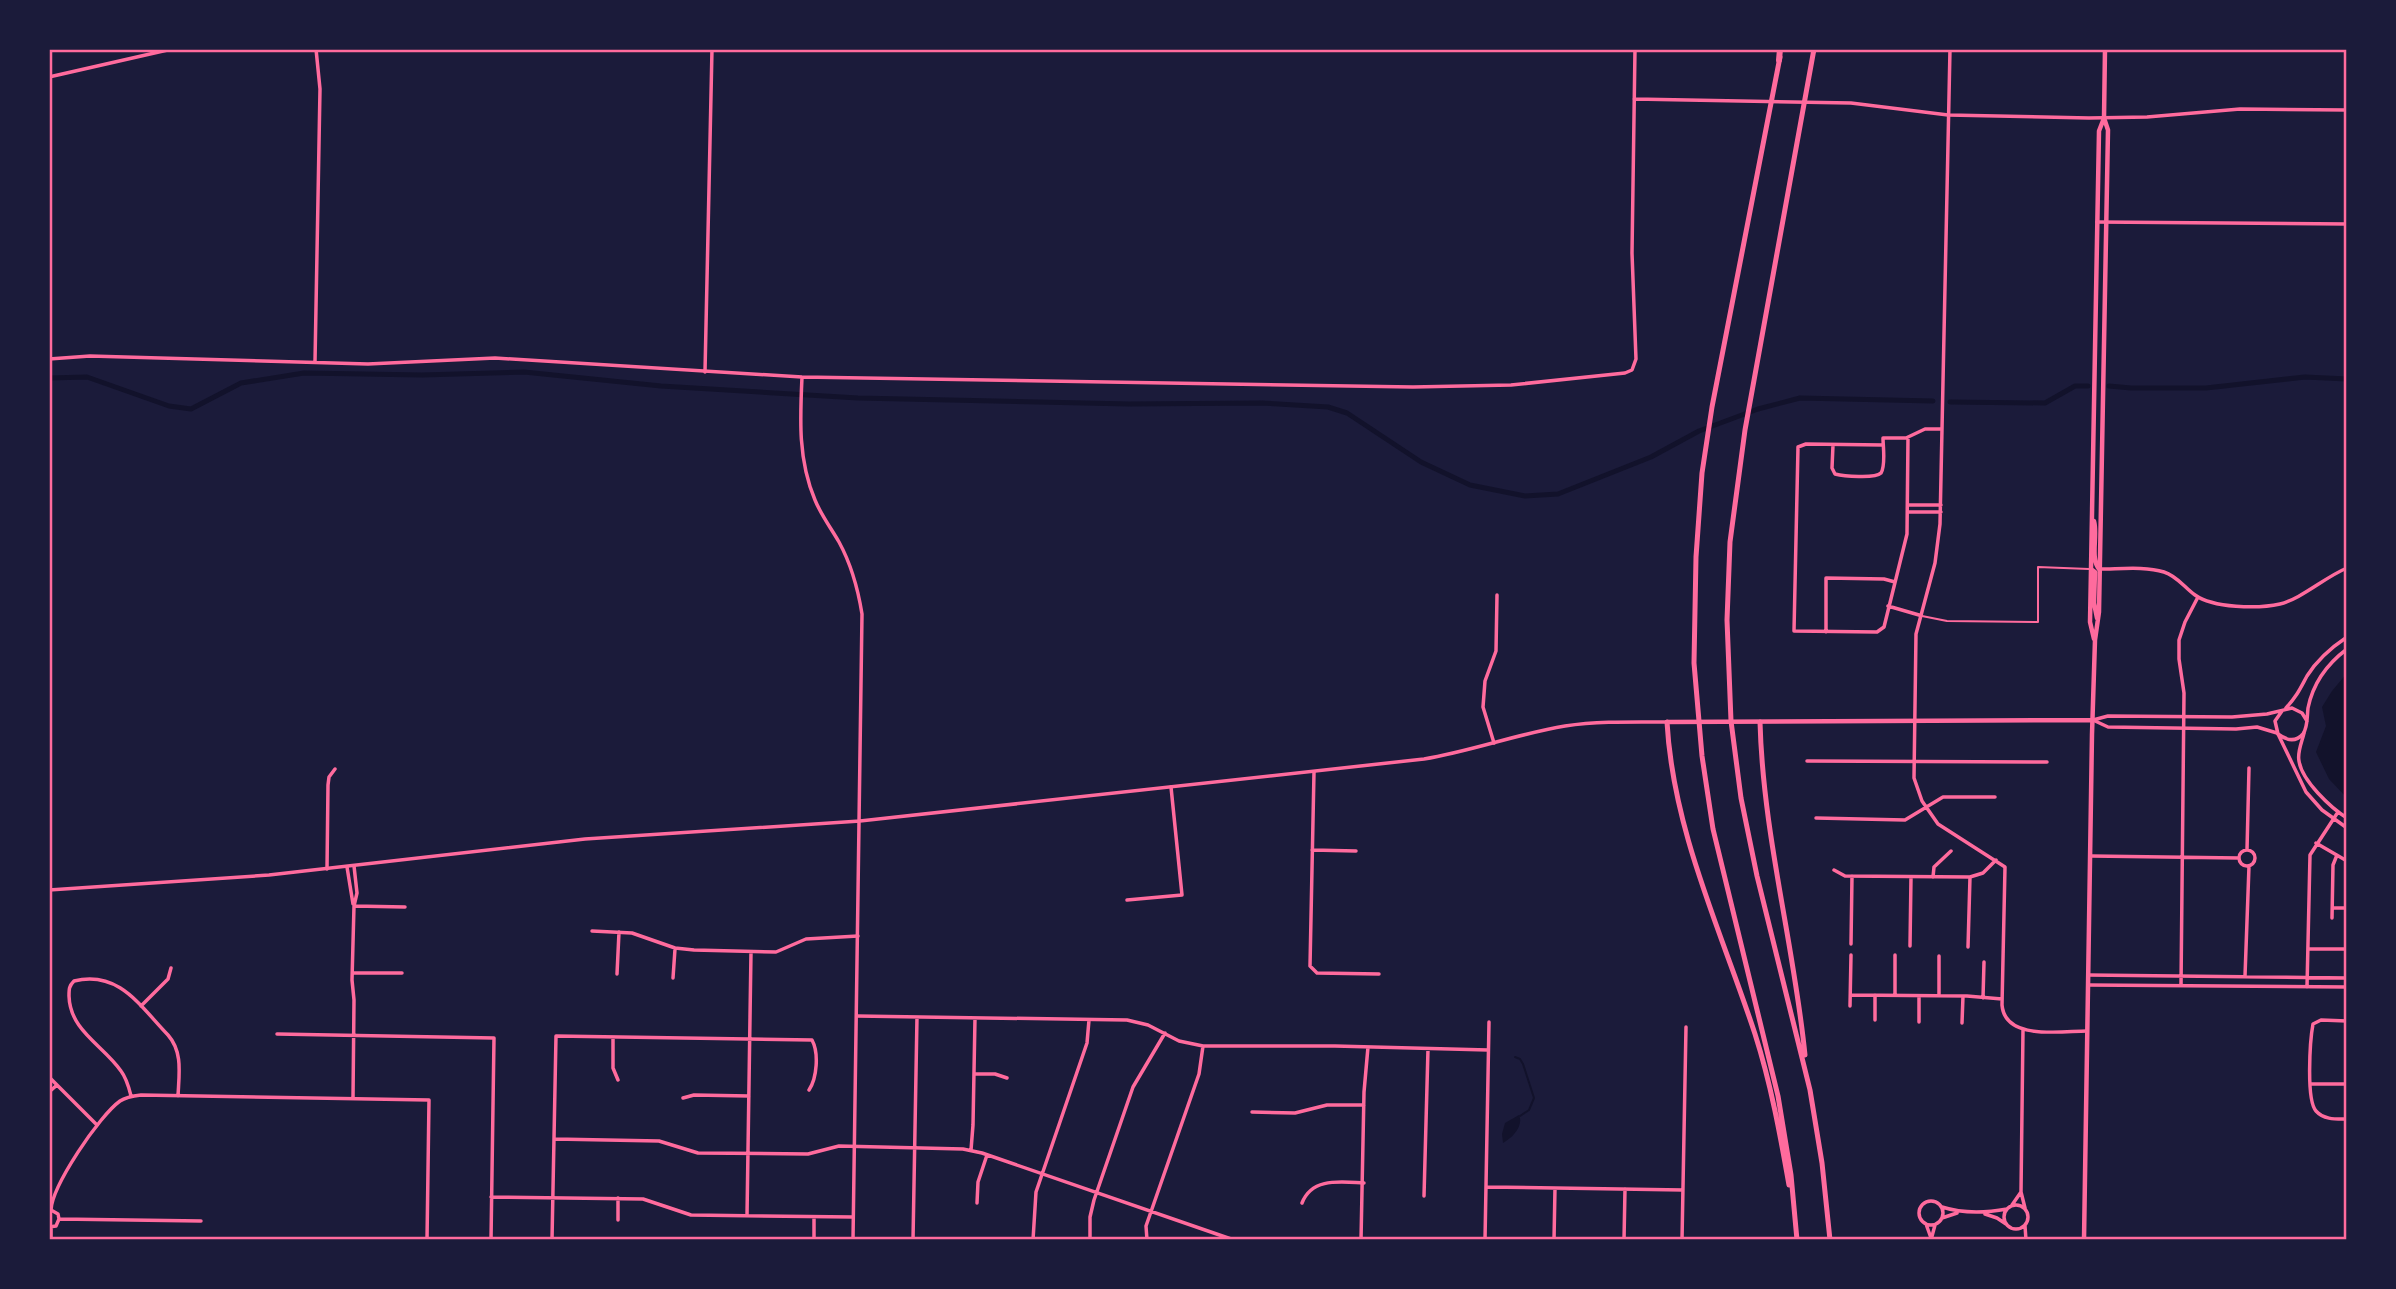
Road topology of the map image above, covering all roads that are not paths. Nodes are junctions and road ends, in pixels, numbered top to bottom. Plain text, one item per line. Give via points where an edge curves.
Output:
1 (173, 49) edge
2 (316, 49) edge
3 (712, 49) edge
4 (1635, 49) edge
5 (1781, 49) edge
6 (1814, 49) edge
7 (1950, 49) edge
8 (2105, 49) edge
9 (1779, 60) joint
10 (49, 77) edge
11 (1634, 99) junction
12 (2347, 110) edge
13 (1948, 115) junction
14 (2104, 118) junction
15 (2097, 222) junction
16 (2106, 222) junction
17 (2347, 224) edge
18 (49, 359) edge
19 (315, 362) junction
20 (705, 372) junction
21 (802, 377) junction
22 (1942, 429) junction
23 (1908, 437) junction
24 (1833, 445) junction
25 (1883, 445) junction
26 (1909, 505) junction
27 (1941, 505) junction
28 (1909, 512) junction
29 (1941, 512) junction
30 (2092, 517) junction
31 (2347, 568) edge
32 (2091, 569) junction
33 (2099, 569) junction
34 (1895, 582) junction
35 (1497, 595) dead end
36 (2198, 597) junction
37 (1888, 607) junction
38 (1919, 615) junction
39 (2098, 622) junction
40 (1826, 632) junction
41 (2347, 637) edge
42 (2095, 640) junction
43 (2347, 649) edge
44 (2284, 710) junction
45 (2184, 716) junction
46 (2093, 720) junction
47 (2306, 721) junction
48 (1667, 722) junction
49 (1760, 722) junction
50 (1913, 722) junction
51 (2184, 729) junction
52 (2305, 731) junction
53 (2278, 734) junction
54 (1494, 744) junction
55 (1807, 761) dead end
56 (2047, 762) dead end
57 (1913, 763) junction
58 (2249, 768) dead end
59 (335, 769) dead end
60 (1314, 772) junction
61 (1171, 787) junction
62 (1995, 797) dead end
63 (1925, 807) junction
64 (2338, 812) junction
65 (1816, 818) dead end
66 (2347, 818) edge
67 (2333, 820) junction
68 (860, 821) junction
69 (2347, 828) edge
70 (2316, 843) junction
71 (1312, 850) junction
72 (1356, 850) dead end
73 (2247, 850) junction
74 (1951, 851) dead end
75 (2337, 855) junction
76 (2090, 856) junction
77 (2182, 857) junction
78 (2239, 858) junction
79 (1996, 860) junction
80 (2347, 861) edge
81 (354, 866) junction
82 (2249, 866) junction
83 (347, 867) junction
84 (327, 869) junction
85 (1834, 870) dead end
86 (1852, 876) junction
87 (1911, 877) junction
88 (1933, 877) junction
89 (1970, 877) junction
90 (49, 890) edge
91 (1127, 900) dead end
92 (354, 906) junction
93 (405, 907) dead end
94 (2332, 908) junction
95 (2347, 908) edge
96 (2332, 918) dead end
97 (592, 931) dead end
98 (619, 932) junction
99 (858, 936) junction
100 (1851, 944) dead end
101 (1910, 946) dead end
102 (1968, 947) dead end
103 (675, 948) junction
104 (2308, 948) junction
105 (2347, 949) edge
106 (751, 952) junction
107 (1851, 954) dead end
108 (1895, 955) dead end
109 (1939, 956) dead end
110 (1983, 962) dead end
111 (171, 968) dead end
112 (352, 973) junction
113 (402, 973) dead end
114 (617, 974) dead end
115 (1379, 974) dead end
116 (2088, 975) junction
117 (2181, 975) junction
118 (2245, 976) junction
119 (673, 978) dead end
120 (2307, 978) junction
121 (2347, 978) edge
122 (2088, 985) junction
123 (2181, 986) junction
124 (2307, 987) junction
125 (2347, 987) edge
126 (1851, 995) junction
127 (1875, 995) junction
128 (1895, 995) junction
129 (1919, 995) junction
130 (1939, 996) junction
131 (1963, 996) junction
132 (1983, 998) junction
133 (2002, 999) junction
134 (141, 1006) junction
135 (1850, 1006) dead end
136 (857, 1016) junction
137 (917, 1017) junction
138 (975, 1018) junction
139 (1089, 1019) junction
140 (1875, 1020) dead end
141 (2347, 1021) edge
142 (1489, 1022) dead end
143 (1919, 1022) dead end
144 (1962, 1023) dead end
145 (1686, 1027) dead end
146 (2022, 1030) junction
147 (2087, 1031) junction
148 (1165, 1033) junction
149 (277, 1034) dead end
150 (354, 1035) junction
151 (613, 1037) junction
152 (750, 1039) junction
153 (1203, 1046) junction
154 (1368, 1047) junction
155 (1427, 1049) junction
156 (1488, 1051) junction
157 (974, 1074) junction
158 (1807, 1076) junction
159 (49, 1077) edge
160 (1007, 1078) dead end
161 (618, 1080) dead end
162 (2311, 1084) junction
163 (2347, 1084) edge
164 (57, 1085) junction
165 (809, 1090) dead end
166 (49, 1092) edge
167 (131, 1096) junction
168 (178, 1096) junction
169 (749, 1096) junction
170 (683, 1098) dead end
171 (353, 1099) junction
172 (1364, 1105) junction
173 (1252, 1112) dead end
174 (2347, 1119) edge
175 (96, 1124) junction
176 (554, 1139) junction
177 (854, 1147) junction
178 (915, 1147) junction
179 (971, 1150) junction
180 (748, 1154) junction
181 (987, 1155) junction
182 (1042, 1174) junction
183 (1364, 1183) junction
184 (1486, 1186) junction
185 (1555, 1188) junction
186 (1625, 1189) junction
187 (1683, 1190) junction
188 (2021, 1192) junction
189 (1096, 1193) junction
190 (1424, 1196) dead end
191 (491, 1197) junction
192 (553, 1197) junction
193 (618, 1198) junction
194 (977, 1203) dead end
195 (1302, 1203) dead end
196 (1942, 1207) junction
197 (2009, 1207) junction
198 (2025, 1208) junction
199 (50, 1210) edge
200 (1151, 1212) junction
201 (1958, 1212) junction
202 (1983, 1213) junction
203 (747, 1216) junction
204 (814, 1217) junction
205 (853, 1217) junction
206 (1942, 1218) junction
207 (60, 1219) junction
208 (618, 1220) dead end
209 (201, 1221) dead end
210 (1926, 1224) junction
211 (1936, 1224) junction
212 (2007, 1225) junction
213 (1796, 1226) junction
214 (2025, 1226) junction
215 (50, 1227) edge
216 (2018, 1229) junction
217 (1931, 1239) edge
218 (2026, 1239) edge
219 (51, 1240) edge
220 (427, 1240) edge
221 (491, 1240) edge
222 (552, 1240) edge
223 (814, 1240) edge
224 (853, 1240) edge
225 (913, 1240) edge
226 (1033, 1240) edge
227 (1090, 1240) edge
228 (1147, 1240) edge
229 (1234, 1240) edge
230 (1361, 1240) edge
231 (1485, 1240) edge
232 (1554, 1240) edge
233 (1624, 1240) edge
234 (1682, 1240) edge
235 (1797, 1240) edge
236 (1830, 1240) edge
237 (2084, 1240) edge

1 - 10 street
2 - 19 street via 320,89
3 - 20 street
4 - 11 street
5 - 9 highway
6 - 158 highway via 1745,430 1733,518 1727,620 1733,741 1741,798
7 - 13 street
8 - 14 main road
9 - 213 highway via 1707,445 1695,569 1696,701 1719,861 1778,1096
11 - 13 street via 1874,104
11 - 21 street via 1636,359 1632,370 1622,374 1429,388
12 - 14 street via 2240,109
13 - 14 street
13 - 22 street
14 - 15 main road via 2099,131
14 - 16 main road via 2108,130
15 - 16 street
15 - 30 main road
16 - 17 street
16 - 33 main road
18 - 19 street
19 - 20 street via 495,358
20 - 21 street
21 - 68 street via 801,440 806,473 848,562 860,605
22 - 23 street via 1923,429
22 - 27 street
23 - 25 street via 1883,438
23 - 26 street
24 - 25 street
24 - 25 street via 1834,473 1840,476 1878,475 1883,468
24 - 40 street via 1799,446 1797,456 1794,631
26 - 27 street
26 - 28 street
27 - 29 street
28 - 29 street
28 - 34 street
29 - 38 street via 1937,553
30 - 32 main road
30 - 33 main road
31 - 36 street via 2281,604 2225,605
32 - 38 lane via 2038,567 2038,622 1947,621
32 - 39 main road via 2095,572
32 - 42 main road via 2090,621
33 - 36 street via 2162,572
33 - 39 main road
34 - 37 street
34 - 40 street via 1826,578
35 - 54 street via 1496,651 1485,681 1483,707
36 - 45 street via 2179,645
37 - 38 street
37 - 40 street via 1881,631
38 - 50 street
39 - 42 main road
41 - 44 street via 2316,664
42 - 46 main road
43 - 47 street via 2317,681
44 - 45 street via 2249,716
44 - 47 street via 2299,711
44 - 53 street via 2275,721
45 - 46 street
45 - 51 street
46 - 50 main road
46 - 51 street via 2108,727
46 - 76 main road
47 - 52 street
48 - 49 main road
48 - 54 street via 1562,727
48 - 213 highway via 1672,775 1699,875 1769,1084
49 - 50 main road
49 - 158 highway via 1769,824
50 - 57 street
51 - 53 street via 2255,727
51 - 77 street
52 - 53 street via 2294,740
52 - 64 street via 2300,765 2316,791
53 - 67 street via 2301,785
54 - 60 street via 1433,758
55 - 57 street
56 - 57 street
57 - 63 street via 1916,789
58 - 73 street
59 - 84 street via 328,785
60 - 61 street
60 - 71 street
61 - 68 street
61 - 91 street via 1182,895
62 - 63 street via 1943,797
63 - 65 street via 1905,820
63 - 79 street via 1944,829
64 - 66 street
64 - 67 street
67 - 69 street
67 - 70 street
68 - 81 street via 597,838
68 - 99 street
70 - 75 street
70 - 104 street via 2309,862
71 - 72 street
71 - 115 street via 1312,970
73 - 78 street
73 - 82 street via 2255,859
74 - 88 street via 1934,867
75 - 80 street
75 - 94 street
76 - 77 street
76 - 116 main road
77 - 78 street
77 - 117 street
78 - 82 street
79 - 89 street via 1983,873
79 - 133 street via 2006,870
81 - 83 street
81 - 92 street
82 - 118 street
83 - 84 street
83 - 92 street
84 - 90 street
85 - 86 street
86 - 87 street
86 - 100 street
87 - 88 street
87 - 101 street
88 - 89 street
89 - 102 street
92 - 93 street
92 - 112 street
94 - 95 street
94 - 96 street
97 - 98 street
98 - 103 street
98 - 114 street
99 - 106 street via 809,939 780,951
99 - 136 street
103 - 106 street
103 - 119 street
104 - 105 street
104 - 120 street
106 - 152 street
107 - 126 street
108 - 128 street
109 - 130 street
110 - 132 street
111 - 134 street via 168,979
112 - 113 street
112 - 150 street
116 - 117 street
116 - 122 main road
117 - 118 street
117 - 123 street
118 - 120 street
120 - 121 street
120 - 124 street
122 - 123 street
122 - 147 main road
123 - 124 street
124 - 125 street
126 - 127 street
126 - 135 street
127 - 128 street
127 - 140 street
128 - 129 street
129 - 130 street
129 - 143 street
130 - 131 street
131 - 132 street
131 - 144 street
132 - 133 street
133 - 146 street via 2005,1016
134 - 167 street via 113,982 71,983 69,1001 74,1018 120,1069
134 - 168 street via 176,1047
136 - 137 street
136 - 177 street
137 - 138 street
137 - 178 street
138 - 139 street
138 - 157 street
139 - 148 street via 1133,1021
139 - 182 street via 1087,1042
141 - 162 street via 2315,1022 2312,1027
142 - 156 street
145 - 187 street
146 - 147 street
146 - 188 street
147 - 237 main road
148 - 153 street
148 - 189 street via 1133,1087
149 - 150 street
150 - 171 street
150 - 191 street via 494,1038
151 - 152 street
151 - 161 street via 613,1068
151 - 176 street via 556,1036
152 - 165 street via 813,1041 815,1079
152 - 169 street
153 - 154 street
153 - 200 street via 1199,1074
154 - 155 street
154 - 172 street
155 - 156 street
155 - 190 street
156 - 184 street
157 - 160 street
157 - 179 street
158 - 236 highway
159 - 164 street
162 - 163 street
162 - 174 street via 2312,1105 2319,1114
164 - 166 street
164 - 175 street
167 - 168 street
167 - 175 street
168 - 171 street
169 - 170 street
169 - 180 street
171 - 220 street via 429,1100
172 - 173 street via 1327,1105 1295,1113
172 - 183 street
175 - 199 street via 53,1195
176 - 180 street via 659,1141 695,1153
176 - 192 street
177 - 178 street
177 - 180 street via 836,1146 808,1154
177 - 205 street
178 - 179 street
178 - 225 street
179 - 181 street
180 - 203 street
181 - 182 street
181 - 194 street
182 - 189 street
182 - 226 street via 1034,1201
183 - 195 street via 1318,1185
183 - 230 street
184 - 185 street
184 - 231 street
185 - 186 street
185 - 232 street
186 - 187 street
186 - 233 street
187 - 234 street
188 - 197 street
188 - 198 street
189 - 200 street
189 - 227 street
191 - 192 street
191 - 221 street
192 - 193 street
192 - 222 street
193 - 203 street via 650,1200 688,1214
193 - 208 street
196 - 201 street
196 - 206 street
196 - 210 street via 1931,1201 1922,1205 1919,1217
197 - 198 street
197 - 202 street
197 - 212 street via 2004,1217
198 - 214 street
199 - 207 street
200 - 228 street
200 - 229 street
201 - 202 street
201 - 206 street
202 - 212 street
203 - 204 street
204 - 205 street
204 - 223 street
205 - 224 street
206 - 211 street
207 - 209 street
207 - 215 street
210 - 211 street
210 - 217 street
211 - 217 street
212 - 216 street
213 - 235 highway
214 - 216 street
214 - 218 street
215 - 219 street
216 - 218 street

